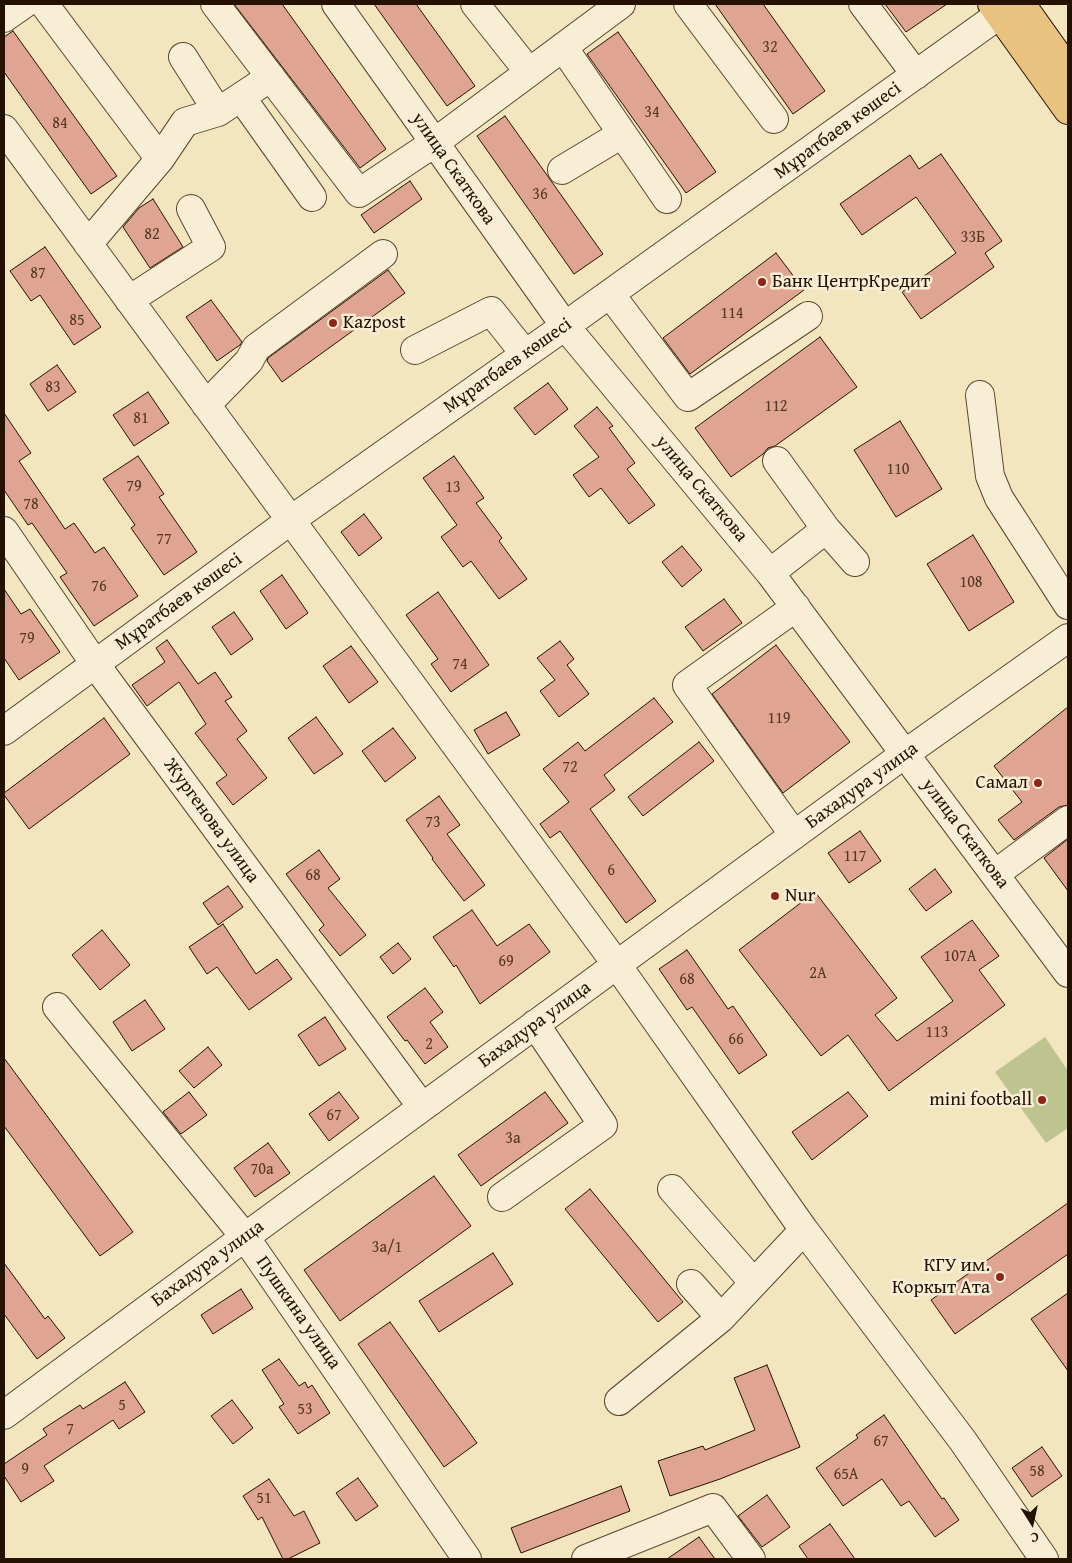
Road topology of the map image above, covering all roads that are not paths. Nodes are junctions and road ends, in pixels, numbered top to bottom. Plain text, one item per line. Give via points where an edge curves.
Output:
1 (24, 4) edge
2 (44, 4) edge
3 (215, 4) edge
4 (336, 4) edge
5 (475, 4) edge
6 (622, 4) edge
7 (688, 4) edge
8 (863, 4) edge
9 (1007, 7) edge
10 (4, 18) edge
11 (563, 47) junction
12 (183, 57) dead end
13 (1068, 70) edge
14 (529, 72) junction
15 (916, 75) junction
16 (270, 77) junction
17 (241, 96) junction
18 (1068, 110) edge
19 (218, 112) junction
20 (774, 119) dead end
21 (4, 129) edge
22 (622, 134) junction
23 (434, 143) junction
24 (160, 159) junction
25 (562, 170) dead end
26 (312, 197) dead end
27 (667, 199) dead end
28 (192, 209) dead end
29 (88, 244) junction
30 (383, 254) dead end
31 (610, 294) junction
32 (129, 300) junction
33 (808, 316) dead end
34 (565, 326) junction
35 (415, 350) dead end
36 (526, 354) junction
37 (980, 395) dead end
38 (206, 405) junction
39 (777, 462) dead end
40 (290, 520) junction
41 (826, 529) junction
42 (4, 531) edge
43 (855, 562) dead end
44 (770, 573) junction
45 (1068, 605) edge
46 (796, 606) junction
47 (1068, 638) edge
48 (95, 664) junction
49 (4, 731) edge
50 (906, 753) junction
51 (1068, 820) edge
52 (794, 835) junction
53 (995, 874) junction
54 (617, 965) junction
55 (1068, 973) edge
56 (57, 1007) dead end
57 (535, 1024) junction
58 (422, 1107) junction
59 (672, 1188) dead end
60 (502, 1197) dead end
61 (804, 1230) junction
62 (245, 1237) junction
63 (754, 1283) junction
64 (691, 1284) dead end
65 (721, 1318) junction
66 (618, 1401) dead end
67 (4, 1415) edge
68 (468, 1559) edge
69 (586, 1559) edge
70 (751, 1559) edge
71 (1044, 1559) edge

1 - 10 street
2 - 24 street
3 - 16 street
4 - 23 street, улица Скаткова
5 - 14 street
6 - 11 street
7 - 20 street
8 - 15 street
9 - 13 main road
9 - 15 street, Мұратбаев көшесі
9 - 18 main road
11 - 14 street
11 - 22 street
12 - 19 street
14 - 23 street
15 - 31 street, Мұратбаев көшесі
16 - 17 street
16 - 23 street via 358,193
17 - 19 street
17 - 26 street
19 - 24 street via 185,122
21 - 29 street
22 - 25 street
22 - 27 street
23 - 34 street, улица Скаткова
24 - 29 street
28 - 32 street via 211,248
29 - 32 street
30 - 38 street via 256,348 250,361
31 - 33 street via 688,397
31 - 34 street, Мұратбаев көшесі
32 - 38 street
34 - 36 street, Мұратбаев көшесі
34 - 44 street, улица Скаткова
35 - 36 street via 492,311
36 - 40 street, Мұратбаев көшесі
37 - 45 street via 990,476 999,498
38 - 40 street
39 - 41 street
40 - 48 street, Мұратбаев көшесі
40 - 54 street
41 - 43 street
41 - 44 street
42 - 48 street, Жургенова улица
44 - 46 street, улица Скаткова
46 - 50 street, улица Скаткова
46 - 52 street via 688,685
47 - 50 street, Бахадура улица
48 - 49 street, Мұратбаев көшесі
48 - 58 street, Жургенова улица
50 - 52 street, Бахадура улица
50 - 53 street, улица Скаткова
51 - 53 street
52 - 54 street, Бахадура улица
53 - 55 street, улица Скаткова
54 - 57 street, Бахадура улица
54 - 61 street
56 - 62 street, Пушкина улица
57 - 58 street, Бахадура улица
57 - 60 street via 603,1125
58 - 62 street, Бахадура улица
59 - 63 street
61 - 63 street
61 - 71 street via 963,1441
62 - 67 street, Бахадура улица
62 - 68 street, Пушкина улица
63 - 65 street
64 - 65 street
65 - 66 street
69 - 70 street via 714,1508

